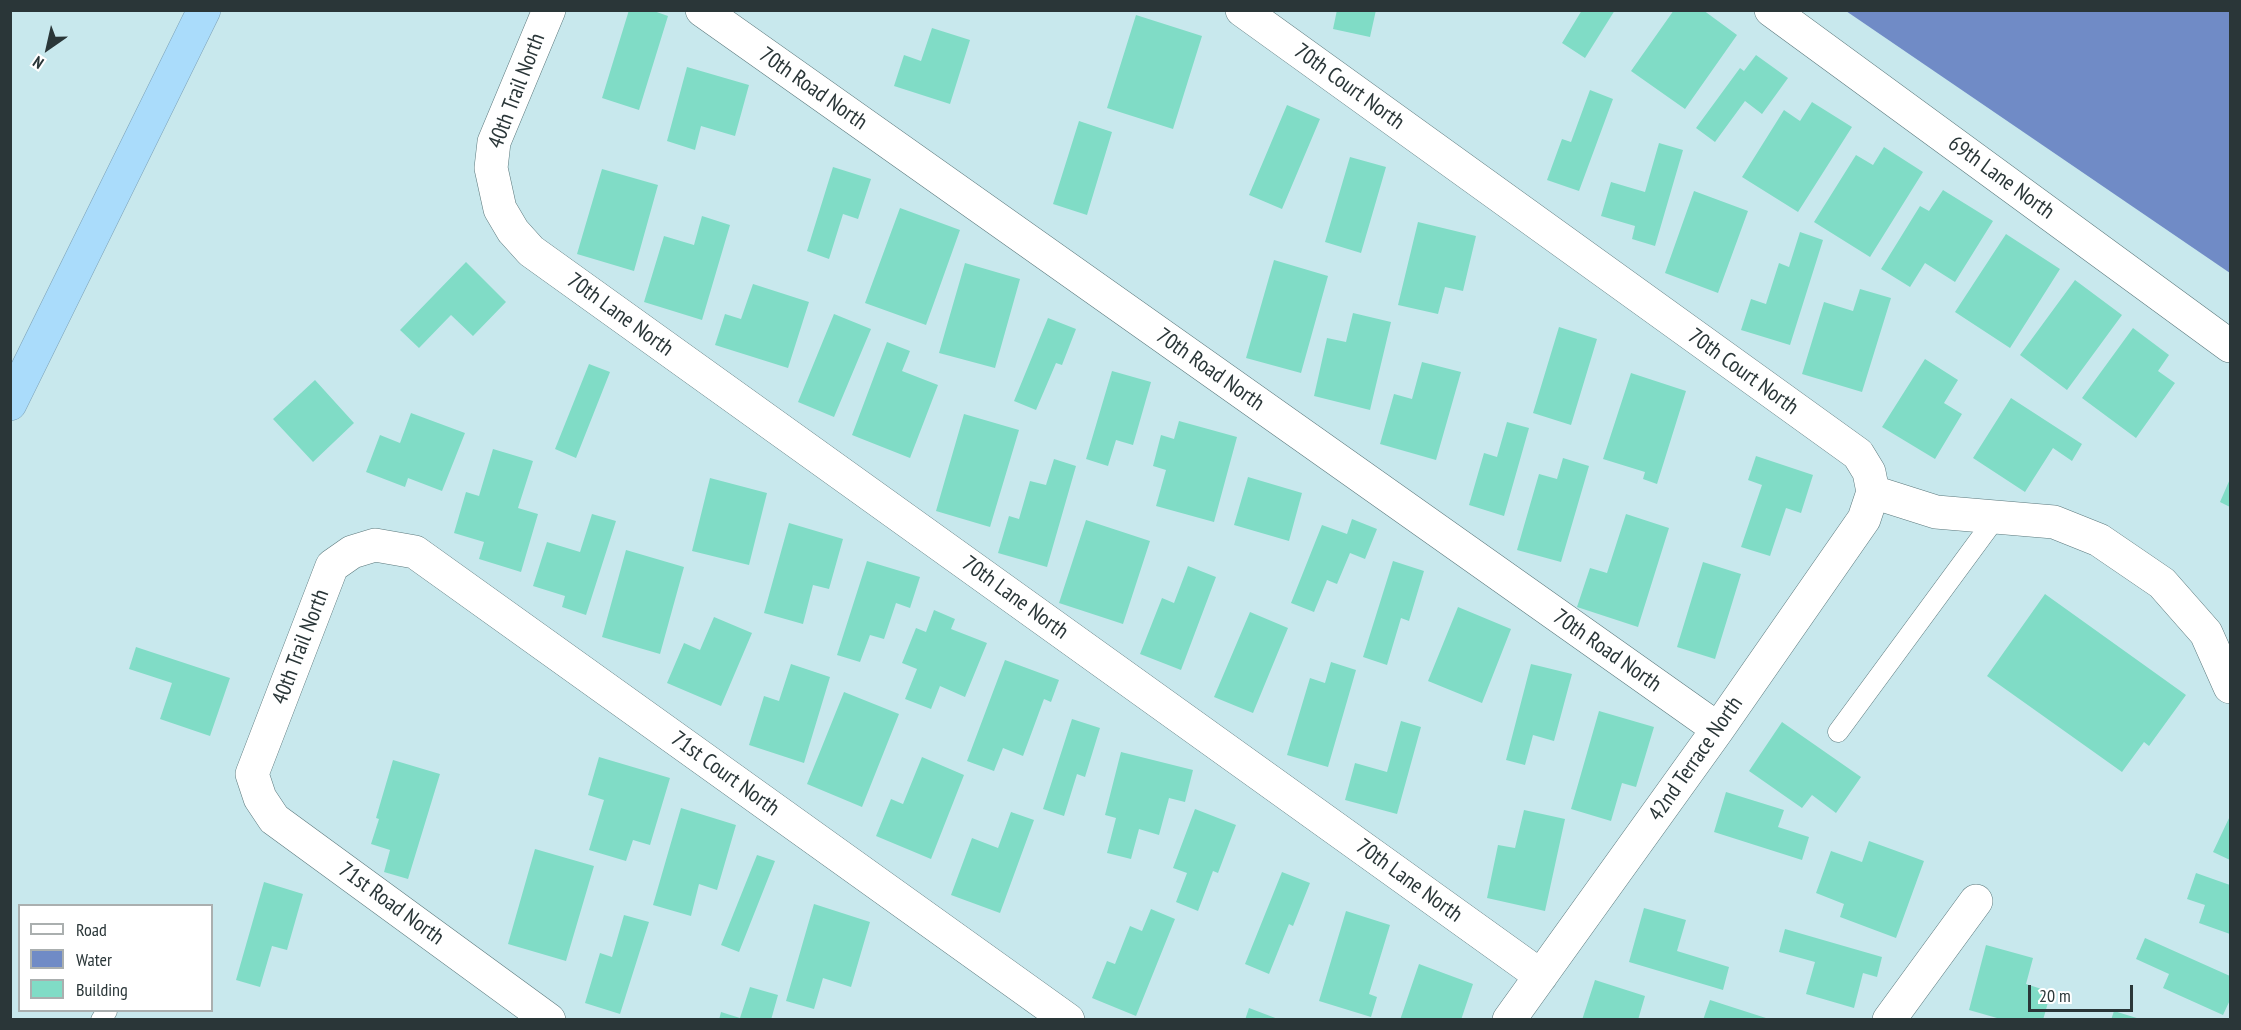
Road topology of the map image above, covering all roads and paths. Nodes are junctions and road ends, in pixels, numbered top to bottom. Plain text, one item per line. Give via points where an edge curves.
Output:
1 (204, 10) edge
2 (549, 10) edge
3 (702, 10) edge
4 (1242, 10) edge
5 (1771, 10) edge
6 (500, 209) joint
7 (2230, 346) edge
8 (10, 404) edge
9 (1873, 492) junction
10 (1996, 516) junction
11 (375, 545) joint
12 (2230, 687) edge
13 (1718, 729) junction
14 (1838, 732) dead end
15 (252, 774) joint
16 (1976, 901) dead end
17 (1541, 976) junction
18 (549, 1020) edge
19 (1068, 1020) edge
20 (1509, 1020) edge
21 (1889, 1020) edge

1 - 8 highway
2 - 6 street, 40th Trail North via 494,142 491,168
3 - 13 street, 70th Road North
4 - 9 street, 70th Court North via 1858,454 1869,472
5 - 7 street, 69th Lane North
6 - 17 street, 70th Lane North via 531,250
9 - 10 street via 1936,512
9 - 13 street, 42nd Terrace North via 1864,519
10 - 12 street via 2055,522 2099,540 2162,584 2206,633
10 - 14 lane
11 - 15 street, 40th Trail North via 352,552 332,566
11 - 19 street, 71st Court North via 415,552
13 - 17 street, 42nd Terrace North
15 - 18 street, 71st Road North via 260,798 274,819
16 - 21 street
17 - 20 street, 42nd Terrace North

